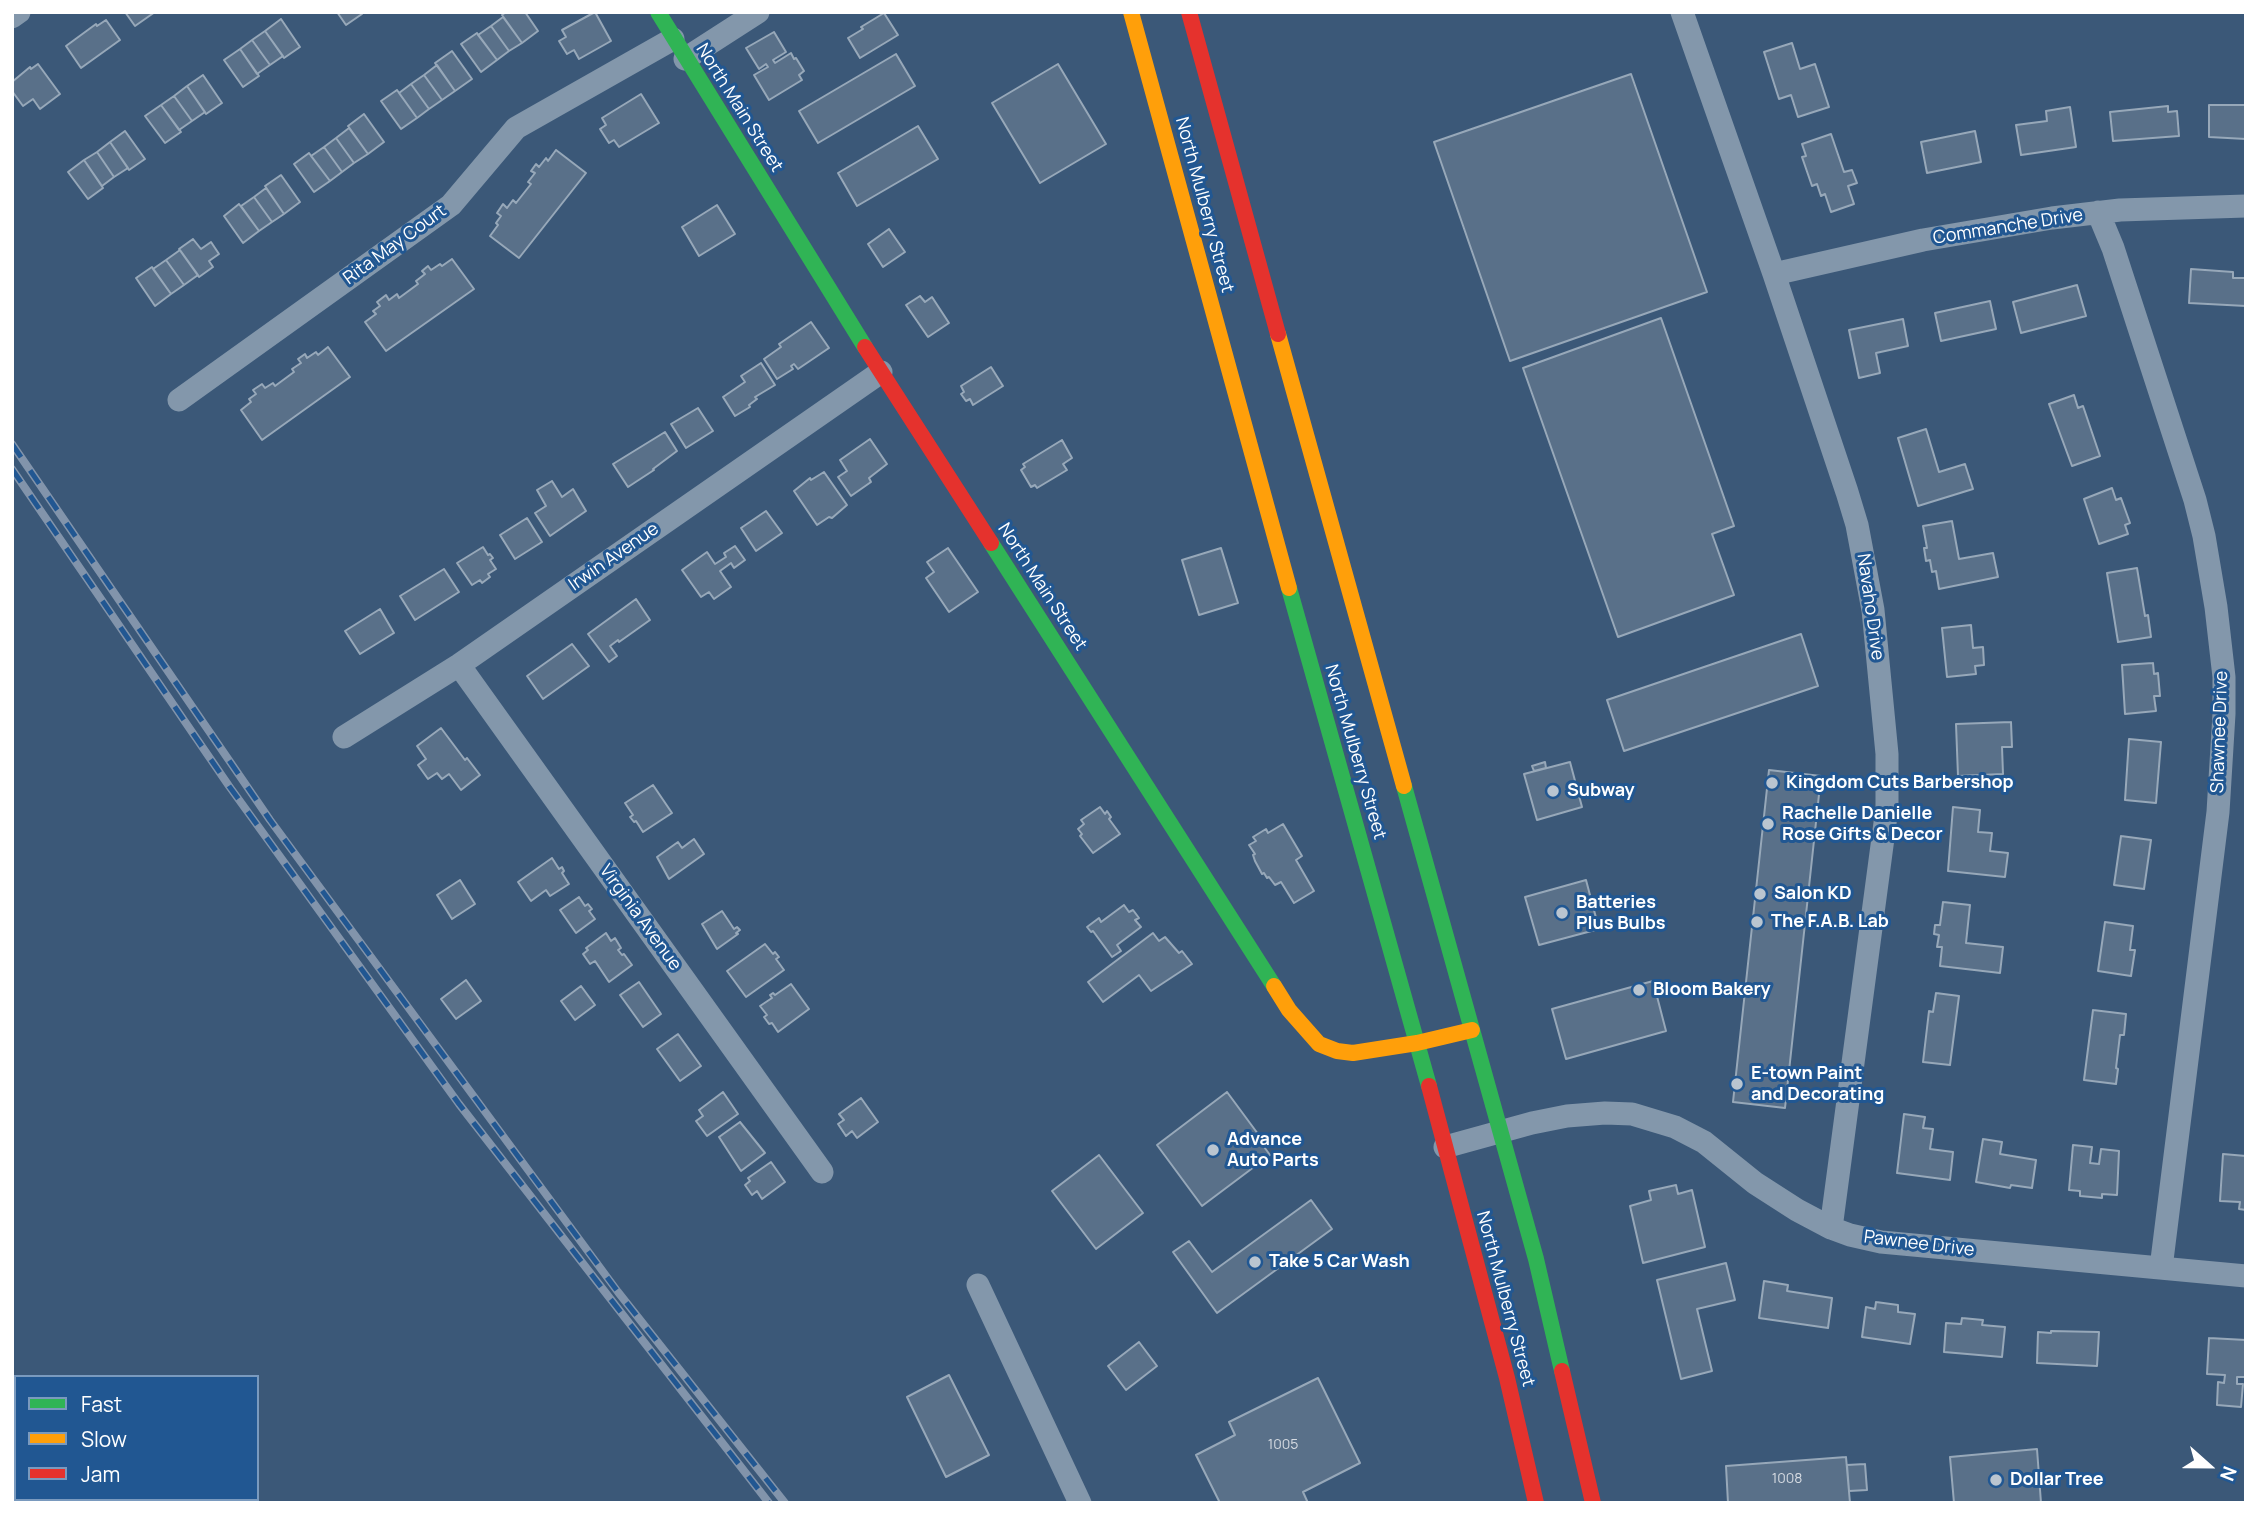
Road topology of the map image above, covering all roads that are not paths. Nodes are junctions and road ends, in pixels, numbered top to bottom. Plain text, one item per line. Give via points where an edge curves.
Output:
1 (19, 12) edge
2 (658, 12) edge
3 (758, 12) edge
4 (1131, 12) edge
5 (1189, 12) edge
6 (1682, 12) edge
7 (12, 17) edge
8 (679, 49) junction
9 (2246, 206) edge
10 (2098, 212) junction
11 (1774, 274) junction
12 (881, 372) junction
13 (179, 400) dead end
14 (459, 665) junction
15 (344, 737) dead end
16 (1472, 1030) junction
17 (1417, 1043) junction
18 (1501, 1132) junction
19 (1445, 1147) junction
20 (821, 1172) dead end
21 (1831, 1228) junction
22 (2161, 1268) junction
23 (2246, 1276) edge
24 (978, 1285) dead end
25 (1080, 1503) edge
26 (1536, 1503) edge
27 (1593, 1503) edge

1 - 7 street
2 - 8 main road, North Main Street
3 - 8 street, Rita May Court
4 - 17 main road, North Mulberry Street
5 - 16 main road, North Mulberry Street
6 - 11 street, Navaho Drive
8 - 12 main road, North Main Street
8 - 13 street, Rita May Court via 516,128 451,205
9 - 10 street, Commanche Drive
10 - 11 street, Commanche Drive via 1923,240
10 - 22 street, Shawnee Drive via 2195,499 2224,677 2218,812
11 - 21 street, Navaho Drive via 1857,525 1873,610 1887,754 1887,807
12 - 14 street, Irwin Avenue
12 - 17 main road, North Main Street via 1294,1017 1319,1044 1338,1051 1365,1052
14 - 15 street, Irwin Avenue
14 - 20 street, Virginia Avenue
16 - 17 main road, North Main Street
16 - 18 main road, North Mulberry Street
17 - 19 main road, North Mulberry Street
18 - 19 street, Pawnee Drive
18 - 21 street, Pawnee Drive via 1567,1116 1648,1117 1704,1142 1763,1189
18 - 27 main road, North Mulberry Street via 1536,1258
19 - 26 main road, North Mulberry Street
21 - 22 street, Pawnee Drive via 1881,1242
22 - 23 street, Pawnee Drive
24 - 25 street

